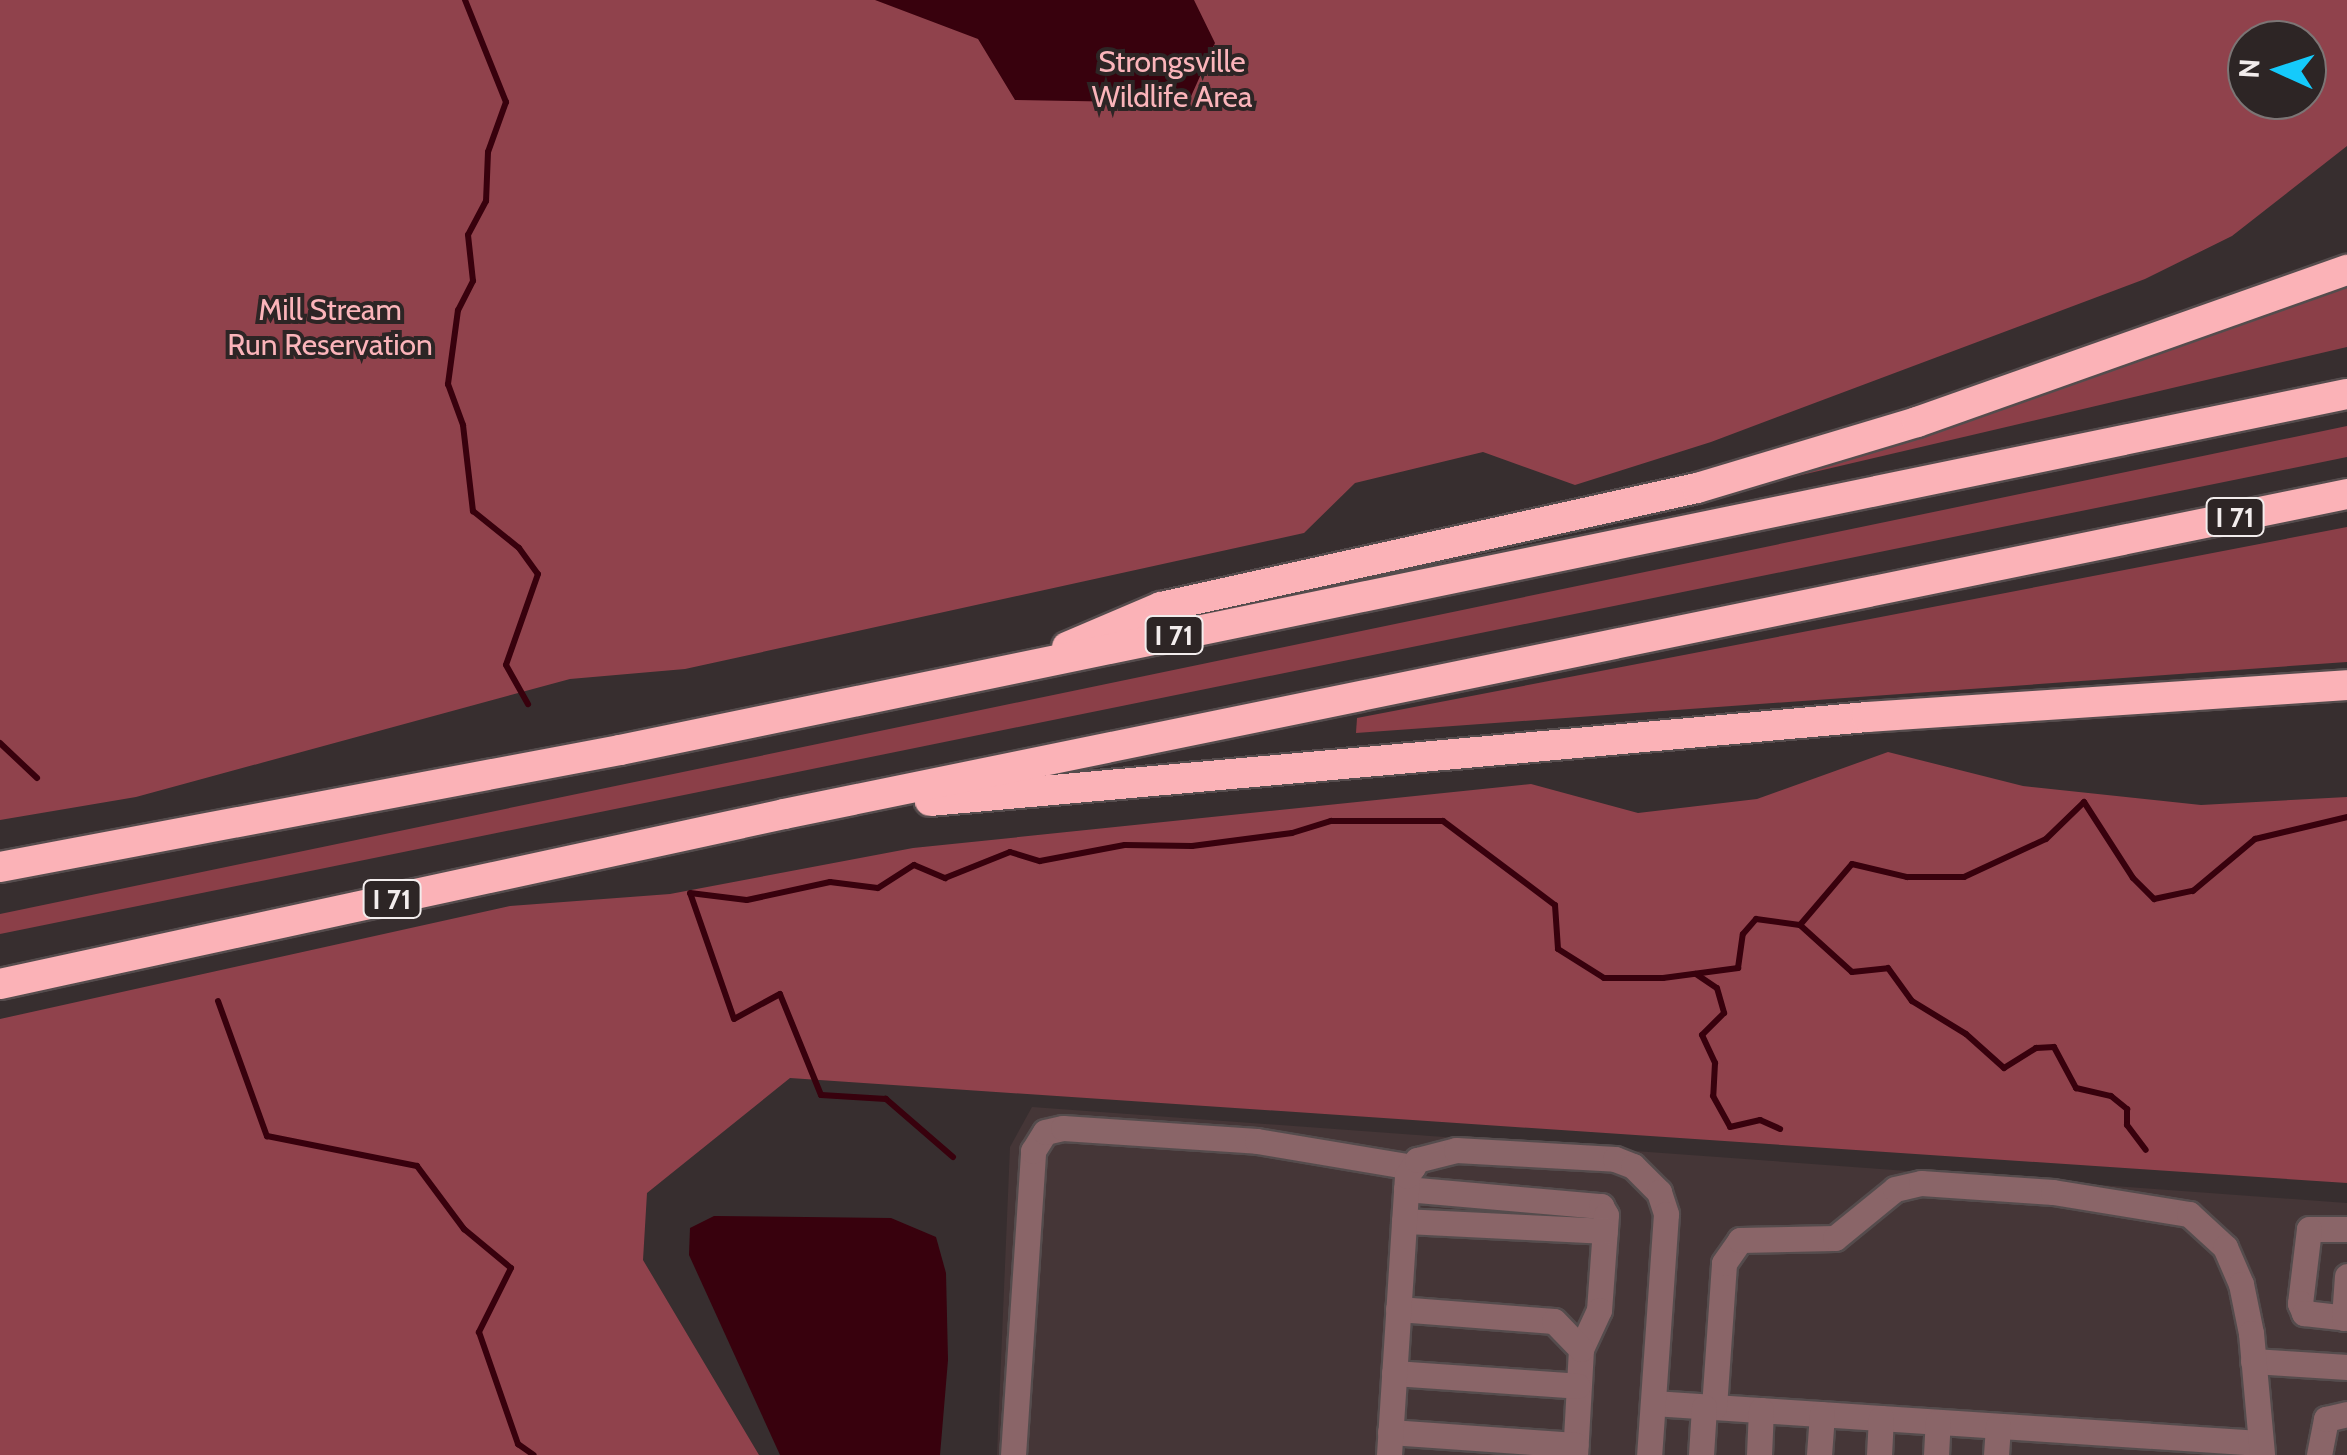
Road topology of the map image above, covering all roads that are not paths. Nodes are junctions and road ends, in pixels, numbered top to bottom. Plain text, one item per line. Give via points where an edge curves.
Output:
1 (2347, 270) edge
2 (2345, 394) edge
3 (2339, 496) edge
4 (1034, 665) junction
5 (2347, 684) edge
6 (784, 814) junction
7 (0, 867) edge
8 (0, 984) edge
9 (1409, 1178) junction
10 (1404, 1221) junction
11 (2347, 1229) edge
12 (1605, 1232) junction
13 (2347, 1276) edge
14 (1398, 1309) junction
15 (2345, 1318) edge
16 (1581, 1348) junction
17 (2253, 1360) junction
18 (2347, 1367) edge
19 (1394, 1373) junction
20 (1578, 1386) junction
21 (1653, 1404) junction
22 (1709, 1407) junction
23 (1762, 1410) junction
24 (1822, 1414) junction
25 (2347, 1414) edge
26 (1881, 1418) junction
27 (1938, 1422) junction
28 (1998, 1426) junction
29 (2053, 1442) edge
30 (1389, 1444) edge
31 (2112, 1444) edge
32 (2169, 1446) edge
33 (2226, 1448) edge
34 (2261, 1449) edge
35 (1575, 1450) edge
36 (1013, 1455) edge
37 (1650, 1455) edge
38 (1702, 1455) edge
39 (1758, 1455) edge
40 (1819, 1455) edge
41 (1879, 1455) edge
42 (1936, 1455) edge
43 (1996, 1455) edge
44 (2319, 1455) edge

1 - 4 highway via 1917,422 1696,488 1161,606 1112,623
2 - 4 highway, I 71
3 - 6 highway, I 71
4 - 7 highway, I 71
5 - 6 highway via 1867,717
6 - 8 highway, I 71
9 - 10 lane
9 - 12 lane via 1586,1200 1601,1206
9 - 21 lane via 1456,1150 1592,1156 1632,1166 1648,1179 1666,1214
9 - 36 lane via 1257,1141 1046,1132 1034,1146
10 - 12 lane
10 - 14 lane
11 - 15 lane via 2310,1229 2300,1303 2304,1314
12 - 16 lane via 1599,1310
13 - 15 lane
14 - 16 lane via 1554,1321
14 - 19 lane
16 - 20 lane
17 - 18 lane
17 - 22 lane via 2241,1284 2225,1247 2196,1217 2112,1198 1921,1183 1896,1189 1835,1238 1749,1238 1734,1245 1724,1262
17 - 34 lane
19 - 20 lane
19 - 30 lane
20 - 35 lane
21 - 22 lane
21 - 37 lane
22 - 23 lane
22 - 38 lane
23 - 24 lane
23 - 39 lane
24 - 26 lane
24 - 40 lane
25 - 44 lane via 2326,1419
26 - 27 lane
26 - 41 lane
27 - 28 lane
27 - 42 lane
28 - 29 lane
28 - 43 lane
29 - 31 lane
30 - 35 lane
31 - 32 lane
32 - 33 lane
33 - 34 lane

